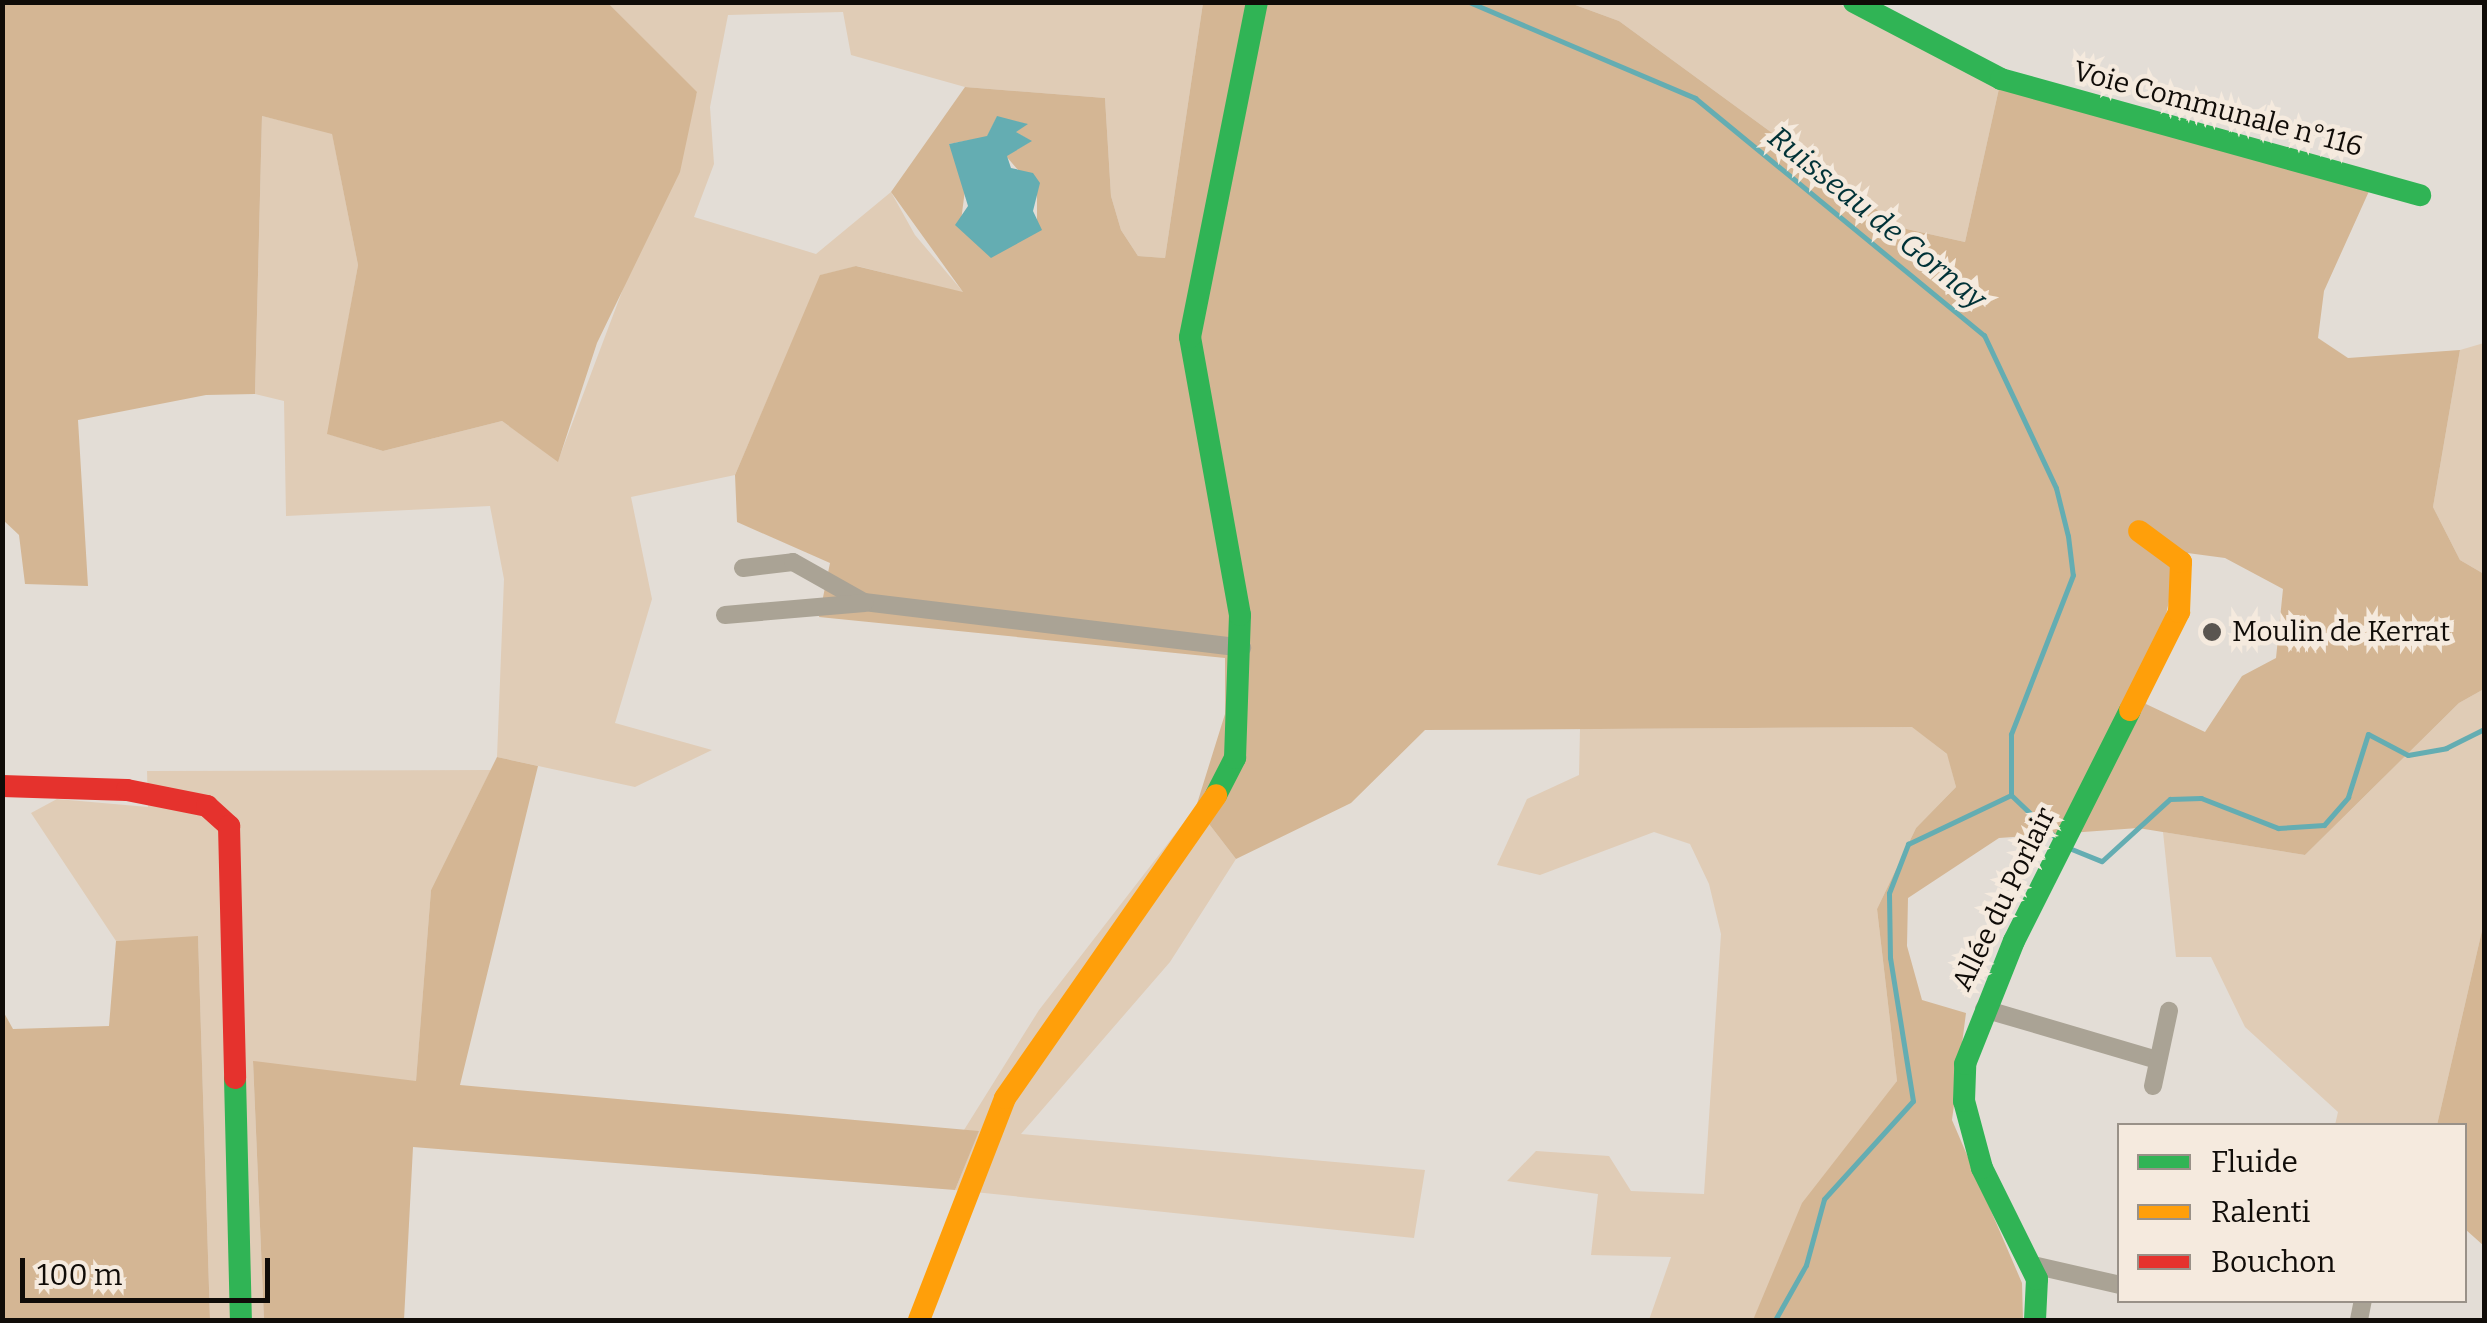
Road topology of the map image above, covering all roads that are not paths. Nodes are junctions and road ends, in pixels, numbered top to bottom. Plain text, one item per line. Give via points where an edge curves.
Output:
1 (1257, 2) edge
2 (1854, 2) edge
3 (2420, 194) dead end
4 (2139, 531) dead end
5 (743, 568) dead end
6 (864, 602) junction
7 (725, 616) dead end
8 (1242, 648) junction
9 (2, 786) edge
10 (1984, 1009) junction
11 (2169, 1011) dead end
12 (2157, 1060) junction
13 (2154, 1086) dead end
14 (2032, 1265) junction
15 (2117, 1284) edge
16 (241, 1320) edge
17 (919, 1320) edge
18 (2035, 1320) edge

1 - 8 street via 1190,337
2 - 3 street, Voie Communale n°116 via 2002,79
4 - 10 street, Allée du Porlair via 2181,562 2186,589 2172,632
5 - 6 street via 792,562
6 - 7 street
6 - 8 street
8 - 17 street via 1240,724 1218,795 1006,1098 970,1172
9 - 16 street via 127,790 208,806 229,826
10 - 12 street
10 - 14 street, Allée du Porlair via 1965,1064 1964,1101 1982,1168
11 - 12 street
12 - 13 street
14 - 15 street
14 - 18 street, Allée du Porlair

